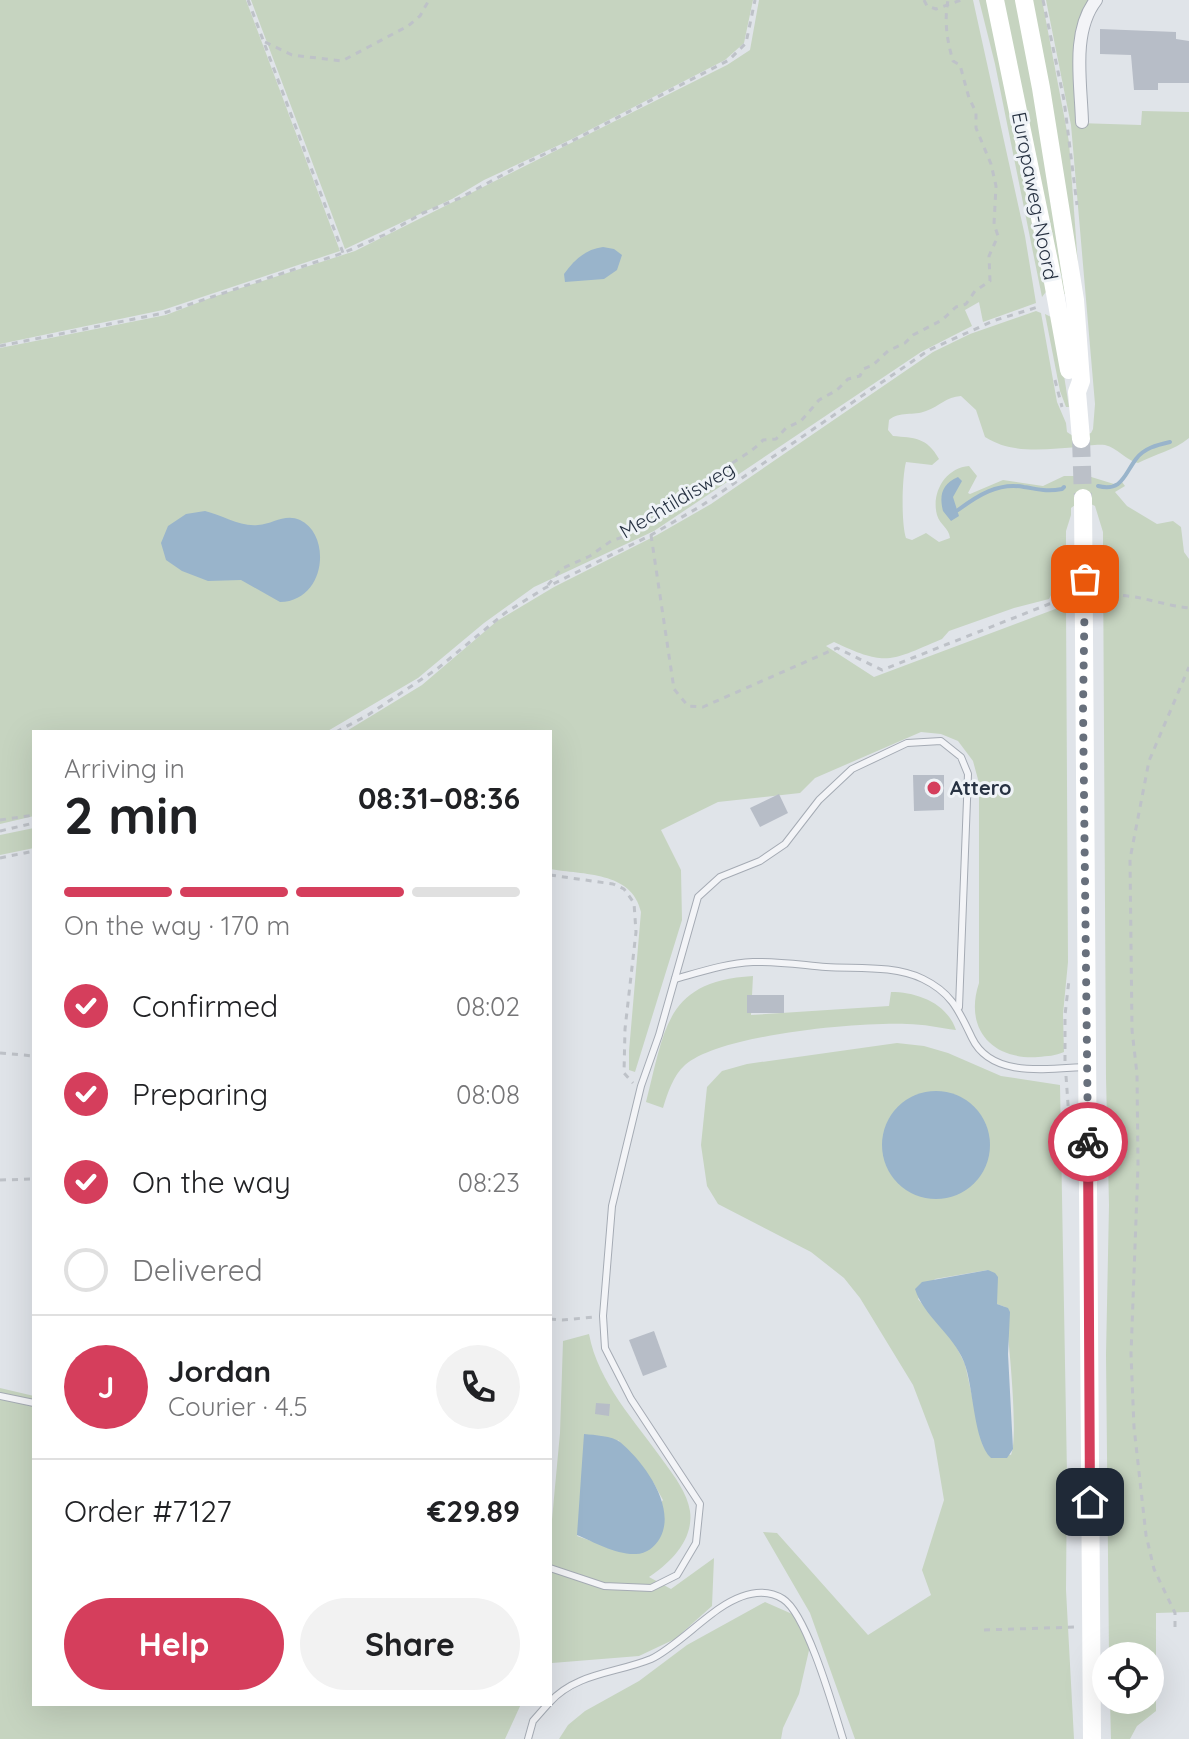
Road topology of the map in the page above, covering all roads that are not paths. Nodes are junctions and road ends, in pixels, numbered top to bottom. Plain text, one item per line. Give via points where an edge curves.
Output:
1 (995, 0) edge
2 (1024, 0) edge
3 (1096, 0) edge
4 (1082, 122) dead end
5 (1077, 392) junction
6 (1081, 439) tunnel mouth
7 (1083, 498) tunnel mouth
8 (675, 979) junction
9 (959, 1007) junction
10 (1087, 1067) junction
11 (0, 1396) edge
12 (32, 1403) edge
13 (552, 1569) edge
14 (552, 1700) edge
15 (546, 1706) edge
16 (528, 1739) edge
17 (843, 1739) edge
18 (1092, 1739) edge

1 - 5 street, Europaweg-Noord via 1070,382
2 - 5 street, Europaweg-Noord via 1075,300 1081,381
3 - 4 street via 1081,35
5 - 6 street, Europaweg-Noord
7 - 10 street
8 - 9 lane via 752,962 873,968 921,978
8 - 9 lane via 698,897 720,877 785,844 852,769 907,743 941,741 961,757 968,774
8 - 13 lane via 641,1086 612,1206 603,1316 605,1348 631,1399 700,1504 696,1543 677,1575 651,1588 604,1586
9 - 10 lane via 973,1040 986,1056 1002,1064 1024,1070
10 - 18 street
11 - 12 lane
14 - 17 lane via 590,1677 652,1659 721,1607 745,1594 760,1593 783,1599 799,1617
15 - 16 lane via 533,1721

